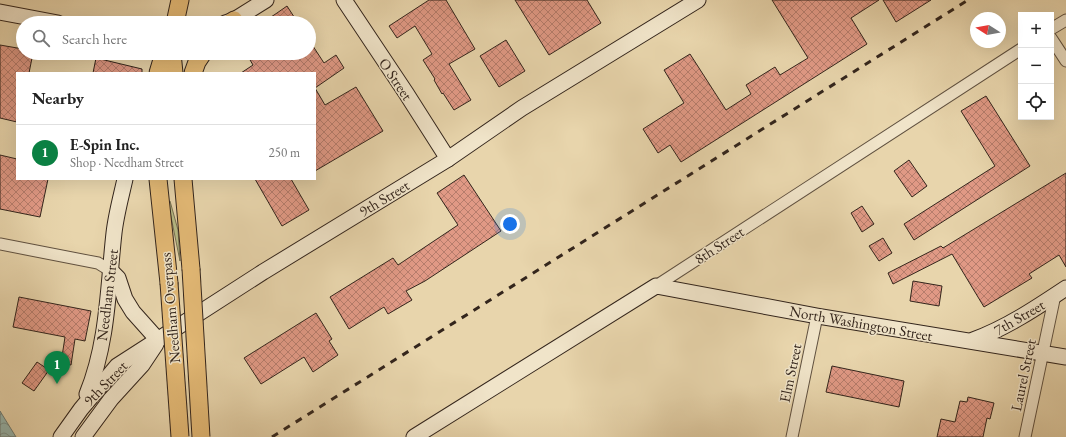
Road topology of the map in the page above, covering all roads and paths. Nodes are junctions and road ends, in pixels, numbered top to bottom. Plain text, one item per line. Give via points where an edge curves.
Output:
1 (180, 0) edge
2 (266, 0) edge
3 (344, 0) edge
4 (694, 1) edge
5 (0, 12) edge
6 (21, 16) edge
7 (177, 16) edge
8 (240, 16) edge
9 (1066, 20) edge
10 (1054, 27) edge
11 (1054, 43) edge
12 (1018, 51) edge
13 (162, 60) edge
14 (164, 60) edge
15 (169, 60) edge
16 (198, 60) edge
17 (1066, 61) edge
18 (153, 72) edge
19 (158, 72) edge
20 (174, 72) edge
21 (193, 72) edge
22 (448, 160) junction
23 (125, 180) edge
24 (158, 180) edge
25 (183, 180) edge
26 (186, 180) edge
27 (185, 205) junction
28 (0, 244) edge
29 (111, 271) junction
30 (656, 286) junction
31 (1060, 292) edge
32 (817, 316) junction
33 (158, 340) junction
34 (970, 341) junction
35 (1044, 353) junction
36 (1066, 357) edge
37 (81, 409) junction
38 (60, 437) edge
39 (83, 437) edge
40 (180, 437) edge
41 (201, 437) edge
42 (414, 437) edge
43 (792, 437) edge
44 (1025, 437) edge

1 - 7 main road
2 - 8 street
3 - 22 street, O Street
4 - 22 street, 9th Street via 522,108
5 - 6 street
9 - 10 street
11 - 17 street
12 - 30 street, 8th Street
13 - 18 street
14 - 19 main road
15 - 20 main road
16 - 21 main road
22 - 33 street, 9th Street via 262,272
23 - 29 street, Needham Street via 114,232
24 - 40 main road, Needham Overpass, bridge via 169,283
25 - 27 main road, Needham Overpass
26 - 27 main road
27 - 41 main road, Needham Overpass, bridge
28 - 29 street via 98,263
29 - 33 street via 118,278 125,299 133,312
29 - 37 street, Needham Street via 108,305 97,365
30 - 32 street, North Washington Street
30 - 42 street, 8th Street
31 - 34 street, 7th Street via 992,333
31 - 35 street, Laurel Street
32 - 34 street, North Washington Street
32 - 43 street, Elm Street
33 - 37 street, 9th Street via 117,366
33 - 39 street via 142,365 111,399
34 - 35 street, North Washington Street
35 - 36 street, North Washington Street
35 - 44 street, Laurel Street
37 - 38 street

